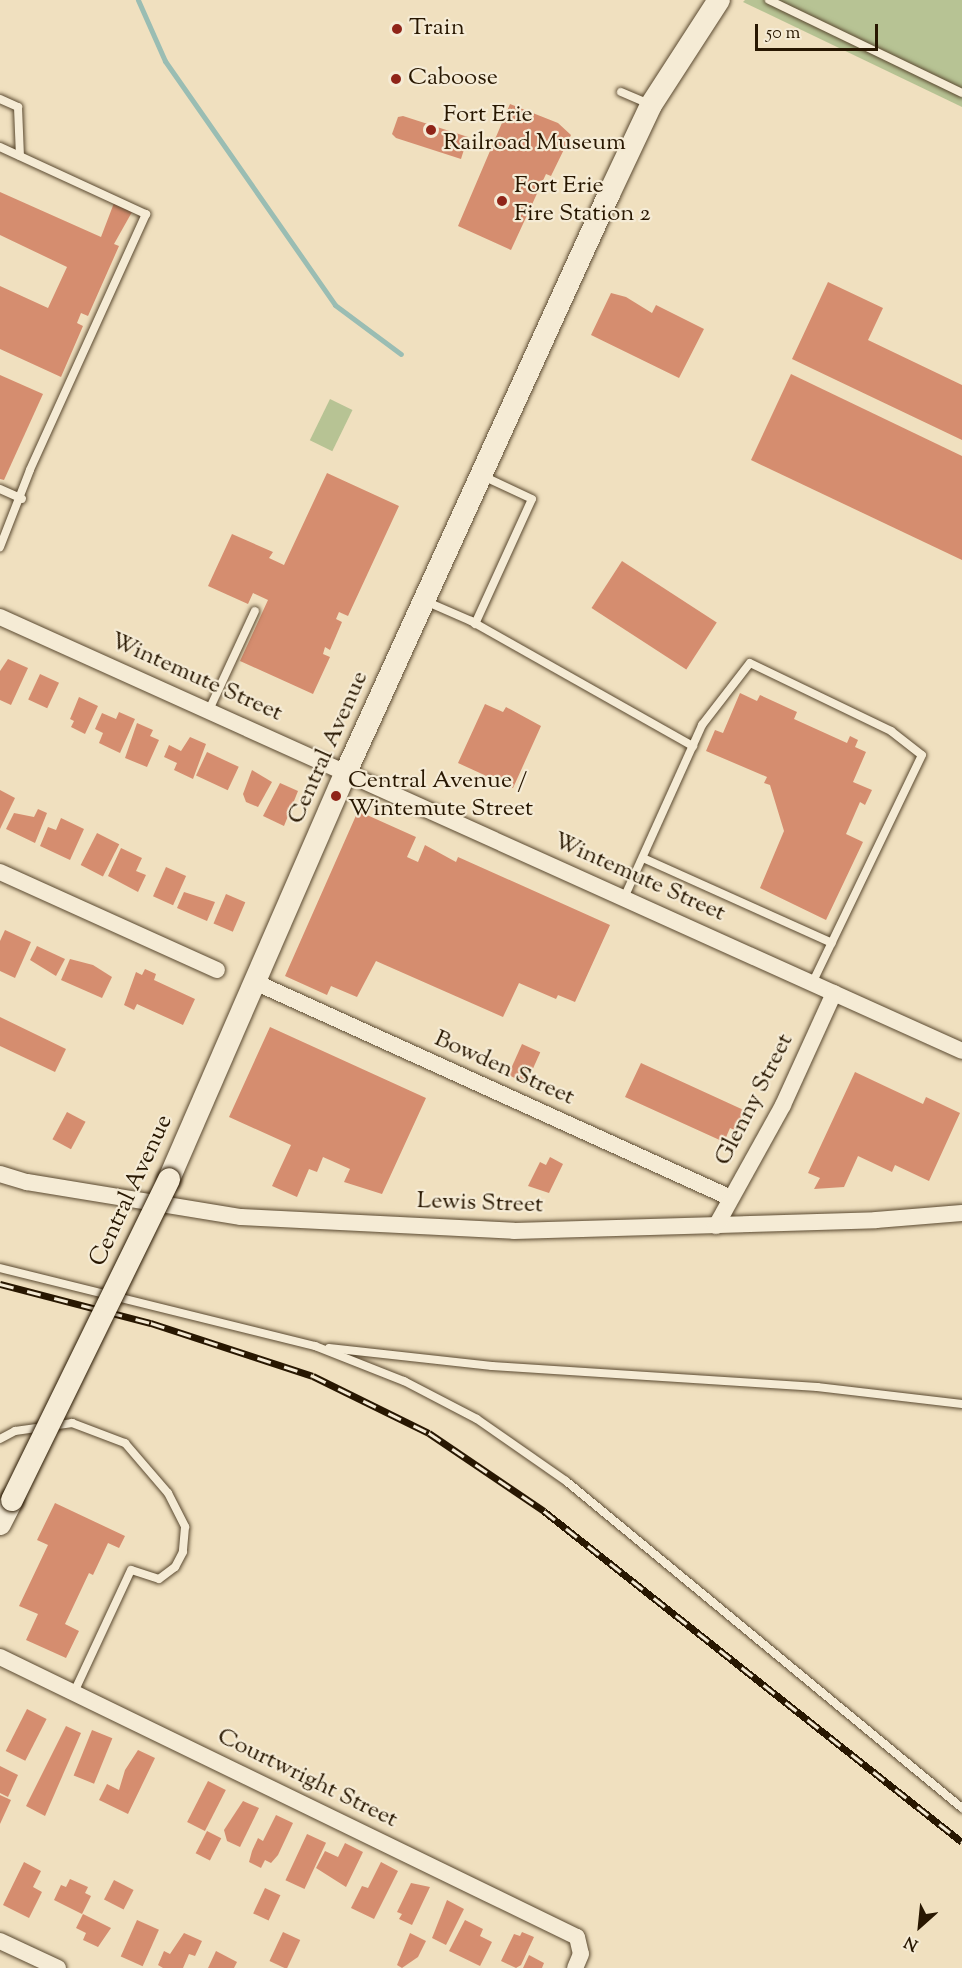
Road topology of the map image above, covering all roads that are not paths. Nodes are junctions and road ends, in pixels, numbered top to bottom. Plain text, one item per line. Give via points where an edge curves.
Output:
1 (719, 0) edge
2 (769, 0) edge
3 (621, 92) dead end
4 (962, 93) edge
5 (0, 99) edge
6 (651, 105) junction
7 (0, 147) edge
8 (20, 156) junction
9 (482, 475) junction
10 (0, 489) edge
11 (22, 499) junction
12 (0, 547) edge
13 (425, 601) junction
14 (255, 611) dead end
15 (0, 617) edge
16 (475, 624) junction
17 (210, 711) junction
18 (693, 746) junction
19 (346, 772) junction
20 (643, 858) junction
21 (0, 872) edge
22 (624, 898) junction
23 (832, 943) junction
24 (217, 970) dead end
25 (257, 983) junction
26 (812, 984) junction
27 (834, 993) junction
28 (962, 1051) edge
29 (0, 1174) edge
30 (731, 1198) junction
31 (962, 1213) edge
32 (716, 1226) junction
33 (0, 1268) edge
34 (315, 1346) junction
35 (962, 1404) edge
36 (0, 1439) edge
37 (0, 1524) edge
38 (0, 1657) edge
39 (74, 1692) junction
40 (962, 1808) edge
41 (0, 1941) edge
42 (578, 1961) edge
43 (58, 1968) edge

1 - 6 main road, Central Avenue
2 - 4 lane
3 - 6 lane
5 - 8 lane via 18,108
6 - 9 main road, Central Avenue
7 - 8 lane
8 - 11 lane via 146,214 30,470
9 - 13 main road, Central Avenue
9 - 16 lane via 532,499
10 - 11 lane
11 - 12 lane
13 - 16 lane
13 - 19 main road, Central Avenue
14 - 17 lane
15 - 17 street, Wintemute Street
16 - 18 lane
17 - 19 street, Wintemute Street
18 - 20 lane
18 - 23 lane via 702,725 750,663 891,731 922,755
19 - 22 street, Wintemute Street
19 - 25 main road, Central Avenue
20 - 22 lane
20 - 23 lane
21 - 24 street
22 - 26 street, Wintemute Street
23 - 26 lane
25 - 30 street, Bowden Street
25 - 37 main road, Central Avenue, bridge via 169,1179
26 - 27 street, Wintemute Street
27 - 28 street, Wintemute Street
27 - 30 street, Glenny Street via 783,1106
29 - 32 street, Lewis Street via 27,1182 241,1217 514,1231
30 - 32 street, Glenny Street
31 - 32 street, Lewis Street
33 - 34 lane
34 - 35 lane via 492,1366 718,1378
34 - 40 lane via 404,1381 477,1419 566,1481
36 - 39 lane via 15,1431 72,1423 125,1443 168,1493 185,1527 183,1552 176,1567 159,1579 130,1570
38 - 39 street, Courtwright Street
39 - 42 street, Courtwright Street via 577,1937
41 - 43 street

